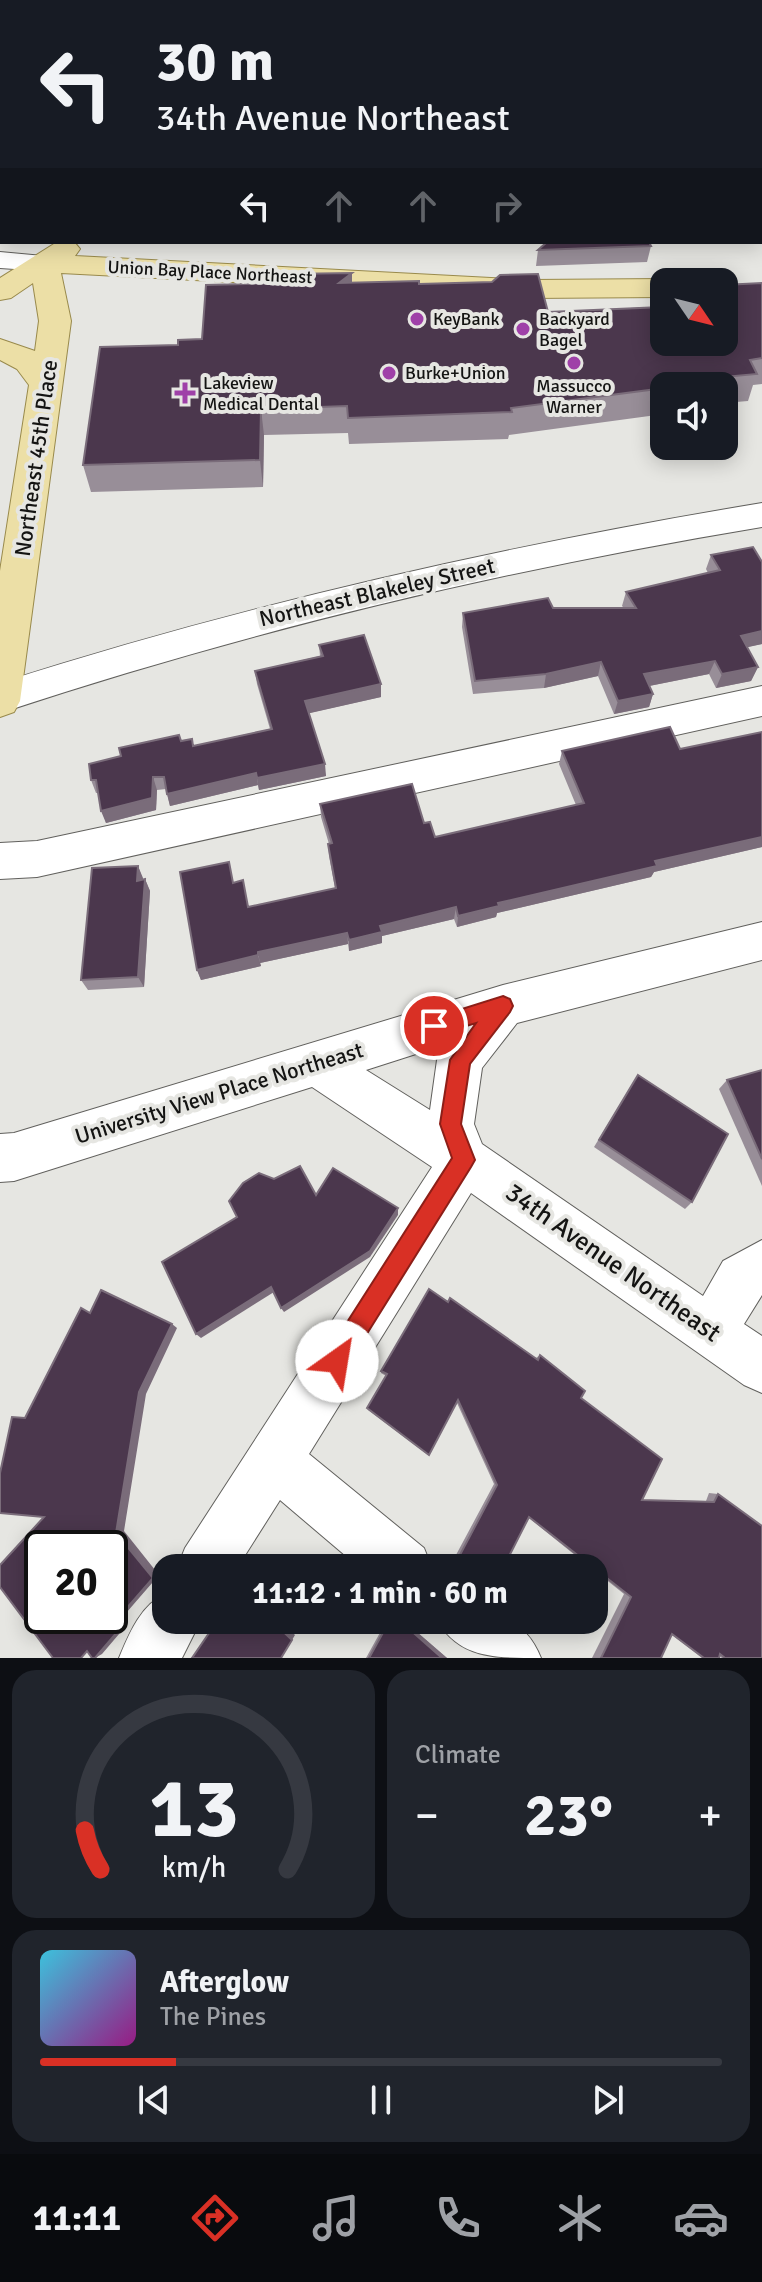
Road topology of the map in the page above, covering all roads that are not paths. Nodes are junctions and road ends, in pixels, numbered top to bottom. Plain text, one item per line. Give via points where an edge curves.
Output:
1 (71, 244) edge
2 (0, 260) edge
3 (44, 263) junction
4 (650, 288) edge
5 (0, 291) edge
6 (0, 349) edge
7 (46, 386) junction
8 (762, 515) edge
9 (0, 699) edge
10 (762, 701) edge
11 (0, 861) edge
12 (762, 941) edge
13 (503, 1006) junction
14 (314, 1062) junction
15 (0, 1158) edge
16 (464, 1160) junction
17 (762, 1265) edge
18 (711, 1332) junction
19 (762, 1367) edge
20 (274, 1460) junction
21 (214, 1554) edge
22 (387, 1554) edge
23 (163, 1634) edge
24 (483, 1634) edge
25 (148, 1658) edge
26 (512, 1658) edge

1 - 3 main road
2 - 3 street
3 - 4 main road, Union Bay Place Northeast via 531,289
3 - 5 main road
3 - 7 main road, Northeast 45th Place via 55,321
6 - 7 main road via 39,370
7 - 9 main road, Northeast 45th Place
8 - 9 street, Northeast Blakeley Street via 397,585 202,635
10 - 11 street via 37,859
12 - 13 street, University View Place Northeast
13 - 14 street, University View Place Northeast
13 - 16 street via 460,1060 451,1124
14 - 15 street, University View Place Northeast
14 - 16 street, 34th Avenue Northeast
16 - 18 street, 34th Avenue Northeast
16 - 20 street
17 - 18 street via 741,1279
18 - 19 street, 34th Avenue Northeast
20 - 21 street
20 - 22 street
23 - 25 street
24 - 26 street

